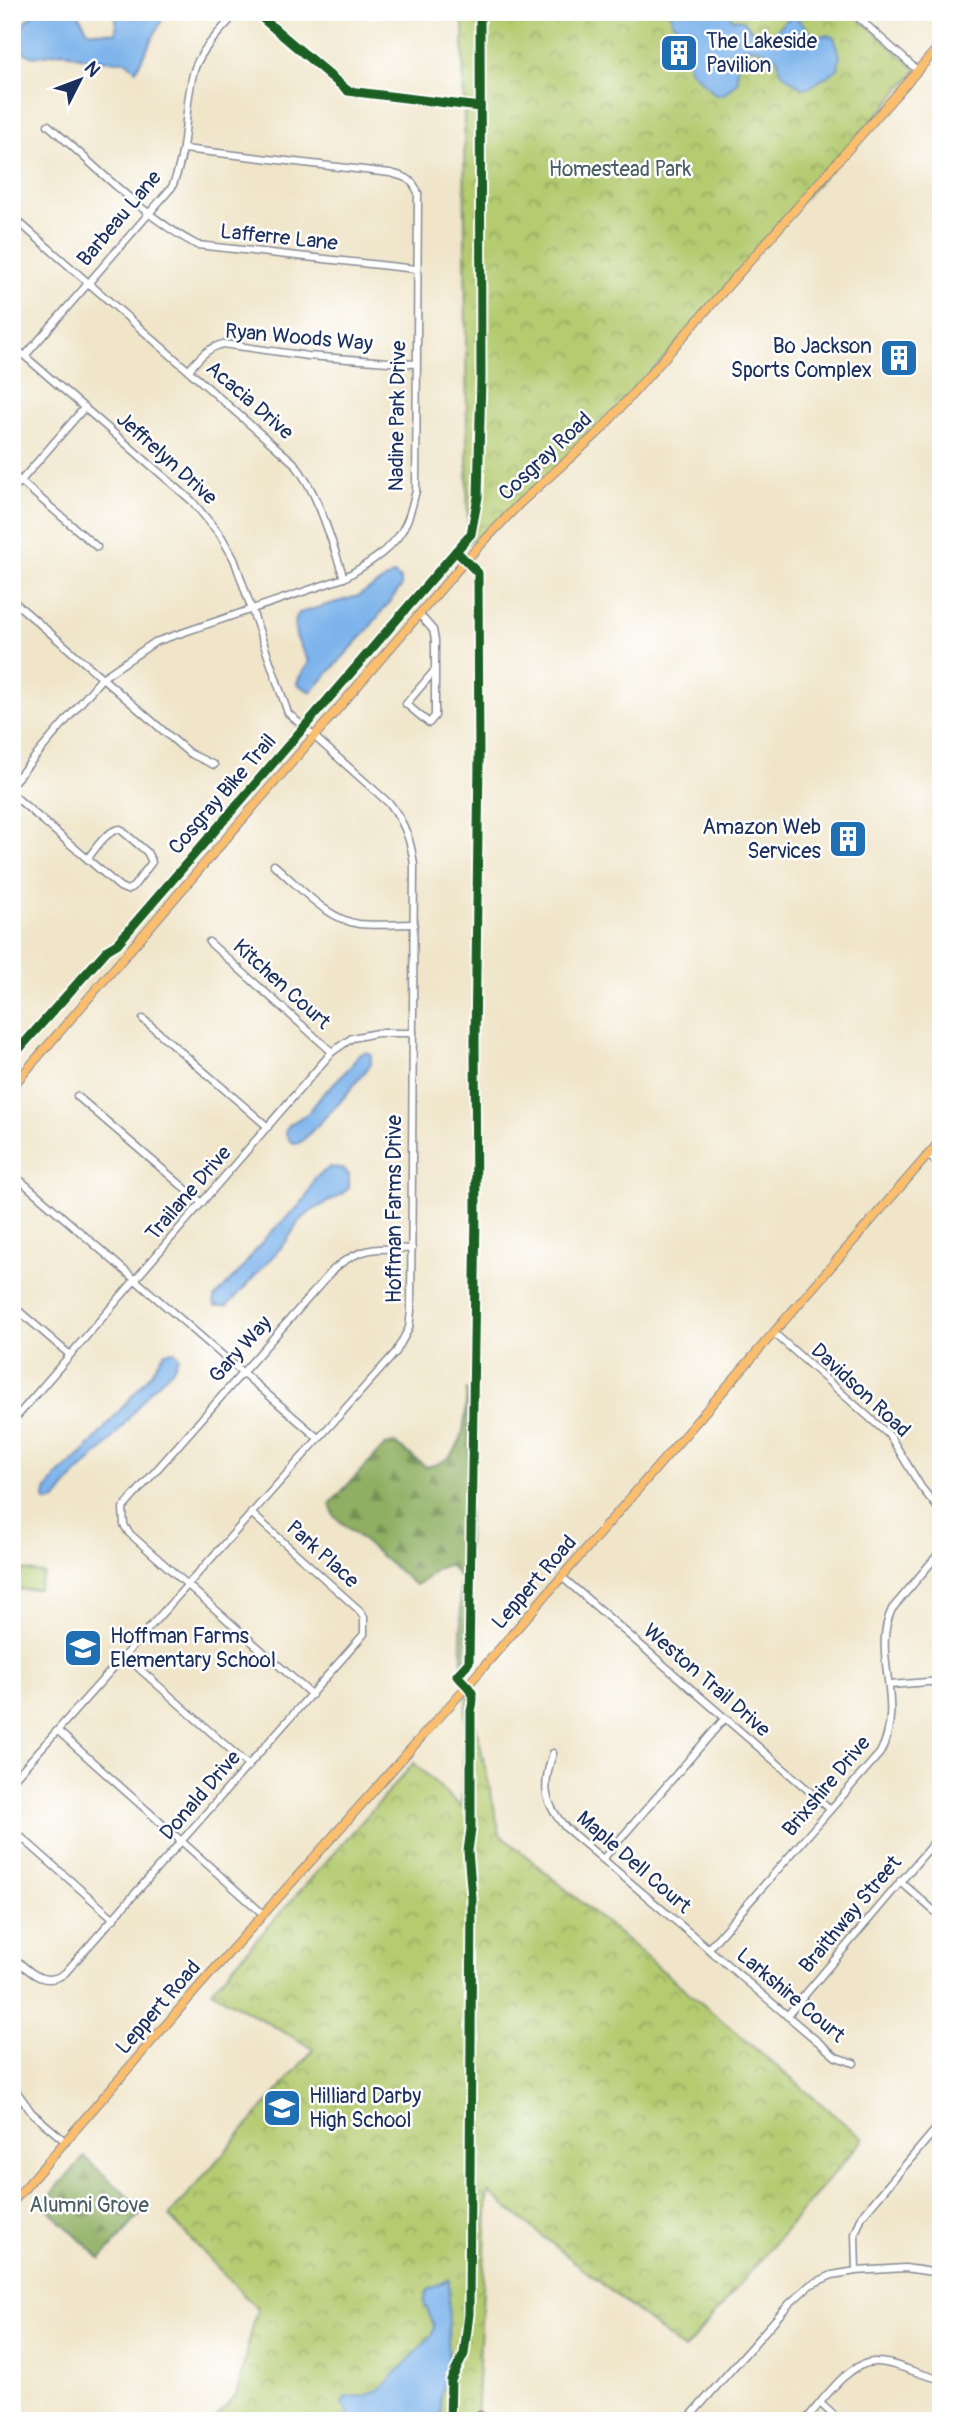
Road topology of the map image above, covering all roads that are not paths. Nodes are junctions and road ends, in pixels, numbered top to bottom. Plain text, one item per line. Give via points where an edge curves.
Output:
1 (237, 12) edge
2 (852, 12) edge
3 (941, 44) edge
4 (917, 70) junction
5 (48, 125) dead end
6 (184, 149) junction
7 (148, 212) junction
8 (12, 216) edge
9 (416, 269) junction
10 (89, 281) junction
11 (12, 345) edge
12 (25, 356) junction
13 (415, 365) junction
14 (189, 370) junction
15 (85, 407) junction
16 (12, 474) edge
17 (21, 481) junction
18 (12, 491) edge
19 (96, 547) dead end
20 (344, 578) junction
21 (12, 600) edge
22 (251, 609) junction
23 (419, 614) junction
24 (435, 670) junction
25 (102, 678) junction
26 (314, 737) junction
27 (214, 765) dead end
28 (12, 784) edge
29 (12, 794) edge
30 (88, 859) junction
31 (274, 865) dead end
32 (414, 924) junction
33 (209, 942) dead end
34 (143, 1019) dead end
35 (413, 1033) junction
36 (332, 1052) junction
37 (12, 1087) edge
38 (77, 1096) dead end
39 (268, 1127) junction
40 (941, 1140) edge
41 (928, 1155) junction
42 (941, 1166) edge
43 (12, 1173) edge
44 (202, 1203) junction
45 (412, 1249) junction
46 (137, 1279) junction
47 (12, 1306) edge
48 (774, 1333) junction
49 (70, 1355) junction
50 (243, 1371) junction
51 (12, 1420) edge
52 (318, 1438) junction
53 (941, 1512) edge
54 (251, 1513) junction
55 (941, 1551) edge
56 (562, 1577) junction
57 (187, 1584) junction
58 (366, 1626) joint
59 (125, 1656) junction
60 (941, 1681) edge
61 (890, 1685) junction
62 (312, 1695) junction
63 (725, 1718) junction
64 (58, 1731) junction
65 (552, 1754) dead end
66 (249, 1766) junction
67 (12, 1781) edge
68 (830, 1809) junction
69 (12, 1829) edge
70 (941, 1834) edge
71 (183, 1842) junction
72 (603, 1859) junction
73 (900, 1881) junction
74 (263, 1914) junction
75 (941, 1917) edge
76 (114, 1919) junction
77 (708, 1949) junction
78 (12, 1956) edge
79 (787, 2016) junction
80 (854, 2063) dead end
81 (12, 2085) edge
82 (939, 2128) edge
83 (66, 2142) junction
84 (12, 2203) edge
85 (856, 2271) junction
86 (941, 2276) edge
87 (941, 2379) edge
88 (820, 2403) junction
89 (686, 2421) edge
90 (805, 2421) edge
91 (840, 2421) edge

1 - 6 street, Barbeau Lane via 204,51 193,73
2 - 4 street
3 - 4 main road, Cosgray Road
4 - 23 main road, Cosgray Road via 600,431 498,525
5 - 7 street, Lafferre Lane
6 - 7 street, Barbeau Lane via 172,187
6 - 9 street, Nadine Park Drive via 408,177 418,193
7 - 9 street, Lafferre Lane via 197,245
7 - 10 street, Barbeau Lane
8 - 10 street, Acacia Drive
9 - 13 street, Nadine Park Drive
10 - 12 street, Barbeau Lane
10 - 14 street, Acacia Drive
11 - 12 street, Jeffrelyn Drive
12 - 15 street, Jeffrelyn Drive
13 - 14 street, Ryan Woods Way via 223,344 205,352
13 - 20 street, Nadine Park Drive via 416,491 406,524 392,544
14 - 20 street, Acacia Drive via 302,473 321,510
15 - 17 street
15 - 22 street, Jeffrelyn Drive via 208,518 234,559
16 - 17 street
17 - 18 street
17 - 19 street
20 - 22 street, Nadine Park Drive
21 - 25 street
22 - 25 street, Nadine Park Drive via 155,642
22 - 26 street, Jeffrelyn Drive via 288,713
23 - 24 street via 433,630
23 - 26 main road, Cosgray Road
24 - 24 street via 435,716 429,723 406,704
25 - 27 street via 189,753
25 - 28 street, Nadine Park Drive
26 - 32 street, Hoffman Farms Drive via 391,805 404,823 414,866
26 - 37 main road, Cosgray Road
29 - 30 street
30 - 30 street via 127,890 152,862 120,829 109,834
31 - 32 street via 341,919 359,924
32 - 35 street, Hoffman Farms Drive
33 - 36 street, Kitchen Court
34 - 39 street
35 - 36 street, Trailane Drive via 352,1038
35 - 45 street, Hoffman Farms Drive
36 - 39 street, Trailane Drive
38 - 44 street
39 - 44 street, Trailane Drive
40 - 41 main road, Leppert Road
41 - 42 street
41 - 48 main road, Leppert Road
43 - 46 street
44 - 46 street, Trailane Drive
45 - 50 street, Gary Way via 362,1251 346,1259
45 - 52 street, Hoffman Farms Drive via 409,1328 396,1352
46 - 49 street, Trailane Drive
46 - 50 street
47 - 49 street
48 - 53 street, Davidson Road via 890,1436
48 - 56 main road, Leppert Road
49 - 51 street, Trailane Drive
50 - 52 street
50 - 57 street, Gary Way via 123,1508 129,1533
52 - 54 street, Hoffman Farms Drive
54 - 57 street, Hoffman Farms Drive
54 - 58 street, Park Place via 358,1609
55 - 61 street, Brixshire Drive via 888,1617 885,1643
56 - 63 street, Weston Trail Drive
56 - 74 main road, Leppert Road
57 - 59 street, Hoffman Farms Drive
57 - 62 street
58 - 62 street, Donald Drive via 360,1641
59 - 64 street, Hoffman Farms Drive
59 - 66 street
60 - 61 street
61 - 68 street, Brixshire Drive via 888,1738
62 - 66 street, Donald Drive
63 - 68 street, Weston Trail Drive
63 - 72 street
64 - 67 street, Hoffman Farms Drive
64 - 71 street
65 - 72 street, Maple Dell Court via 545,1778 552,1811
66 - 71 street, Donald Drive
68 - 77 street, Brixshire Drive
69 - 76 street
70 - 73 street, Braithway Street
71 - 74 street
71 - 76 street, Donald Drive
72 - 77 street, Maple Dell Court
73 - 75 street
73 - 79 street, Braithway Street
74 - 83 main road, Leppert Road
76 - 78 street, Donald Drive via 52,1980 33,1974
77 - 79 street, Larkshire Court
79 - 80 street, Larkshire Court via 836,2057
81 - 83 street via 32,2113
82 - 85 street via 862,2216 855,2234
83 - 84 main road, Leppert Road
85 - 86 street via 905,2269
85 - 89 street via 810,2285
87 - 88 street via 875,2361 857,2366
88 - 90 street
88 - 91 street

